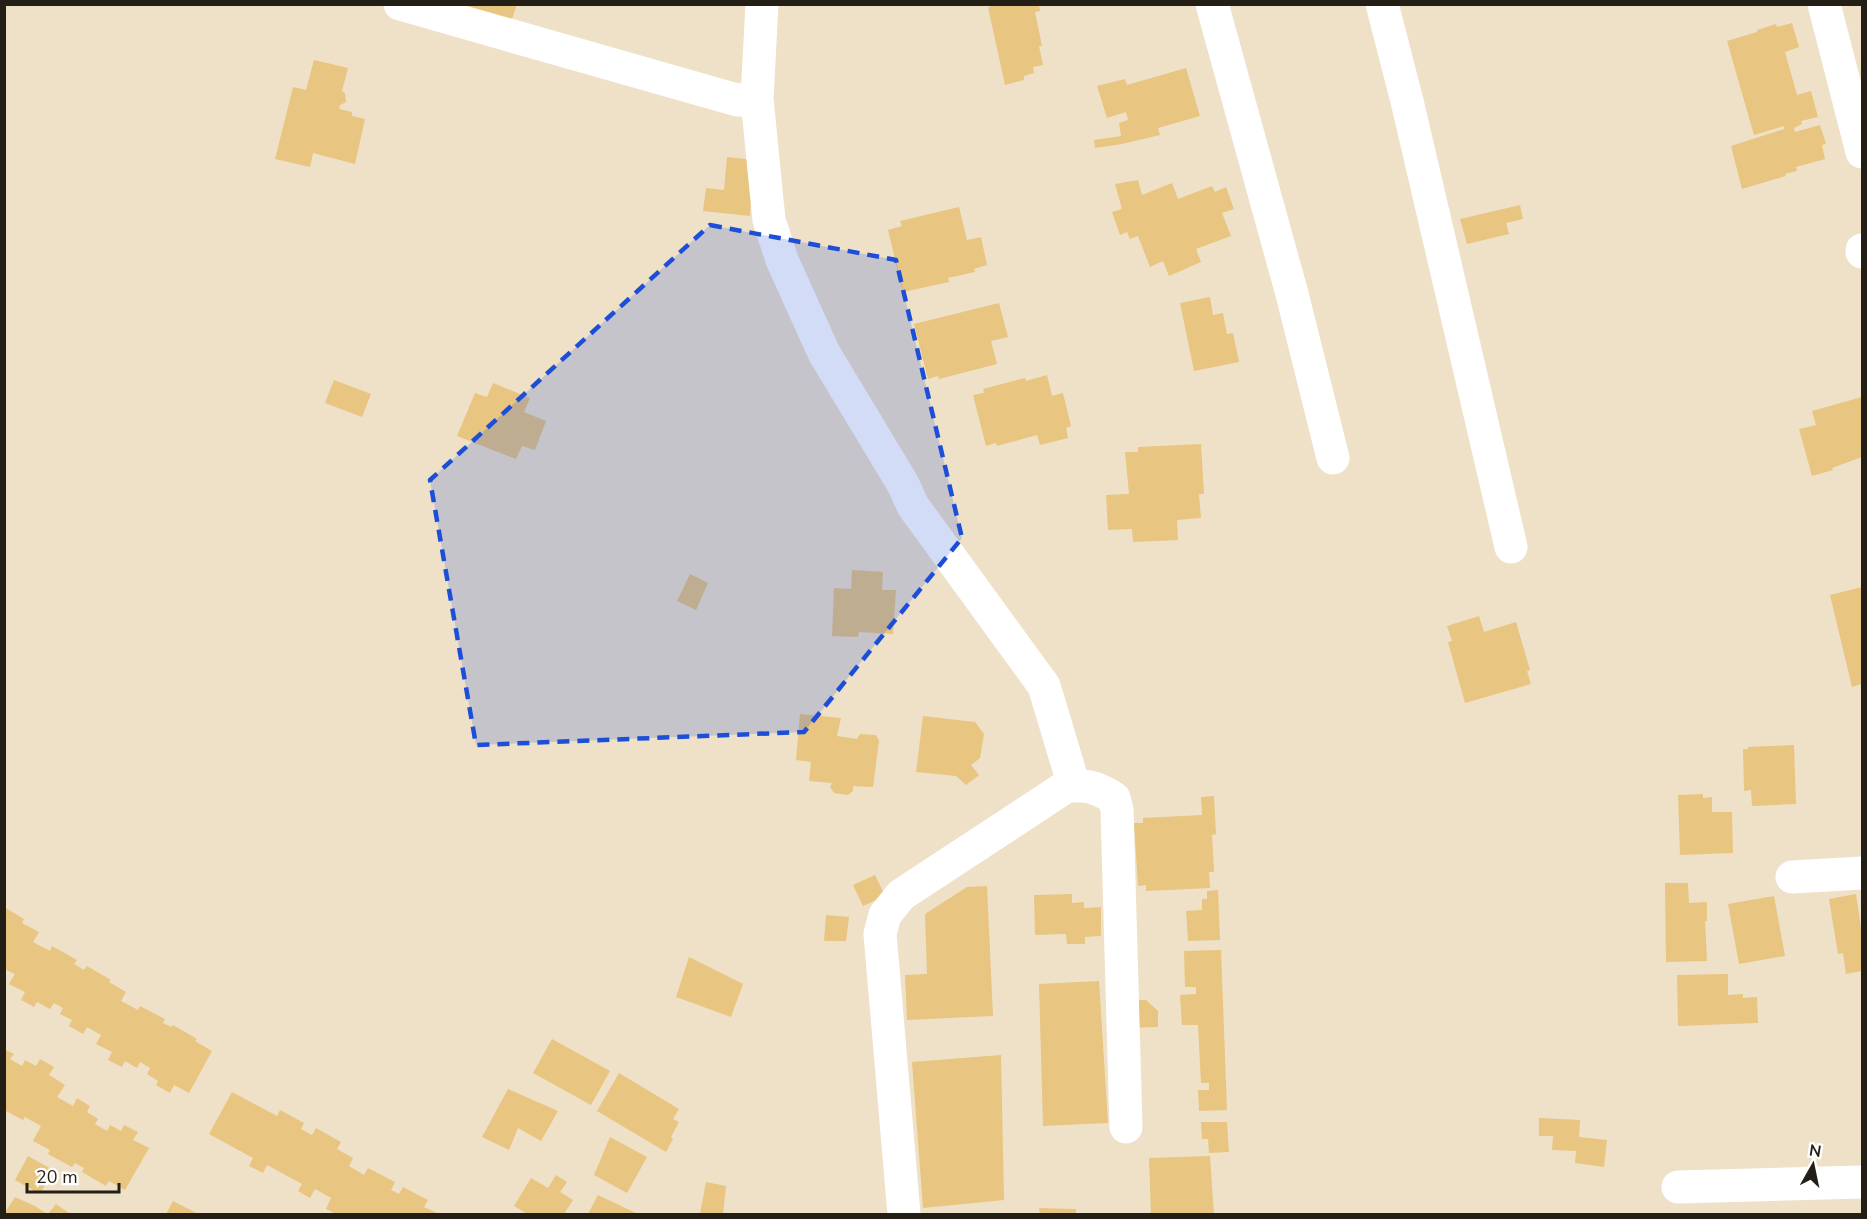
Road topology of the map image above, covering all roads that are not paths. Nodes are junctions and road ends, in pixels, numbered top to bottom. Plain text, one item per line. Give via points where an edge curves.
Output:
1 (400, 4) edge
2 (762, 4) edge
3 (1212, 4) edge
4 (1382, 4) edge
5 (1824, 4) edge
6 (757, 99) junction
7 (1863, 152) edge
8 (1333, 458) dead end
9 (1511, 547) dead end
10 (1074, 786) junction
11 (1863, 873) edge
12 (1792, 877) dead end
13 (1126, 1127) dead end
14 (1863, 1182) edge
15 (1678, 1187) dead end
16 (904, 1215) edge

1 - 6 street via 737,100
2 - 6 street
3 - 8 street
4 - 9 street
5 - 7 street
6 - 10 street via 769,220 782,260 819,343 913,506 1044,686
10 - 13 street via 1101,791 1113,798 1117,810
10 - 16 street via 1067,786 901,895 885,915 880,934
11 - 12 street
14 - 15 street

